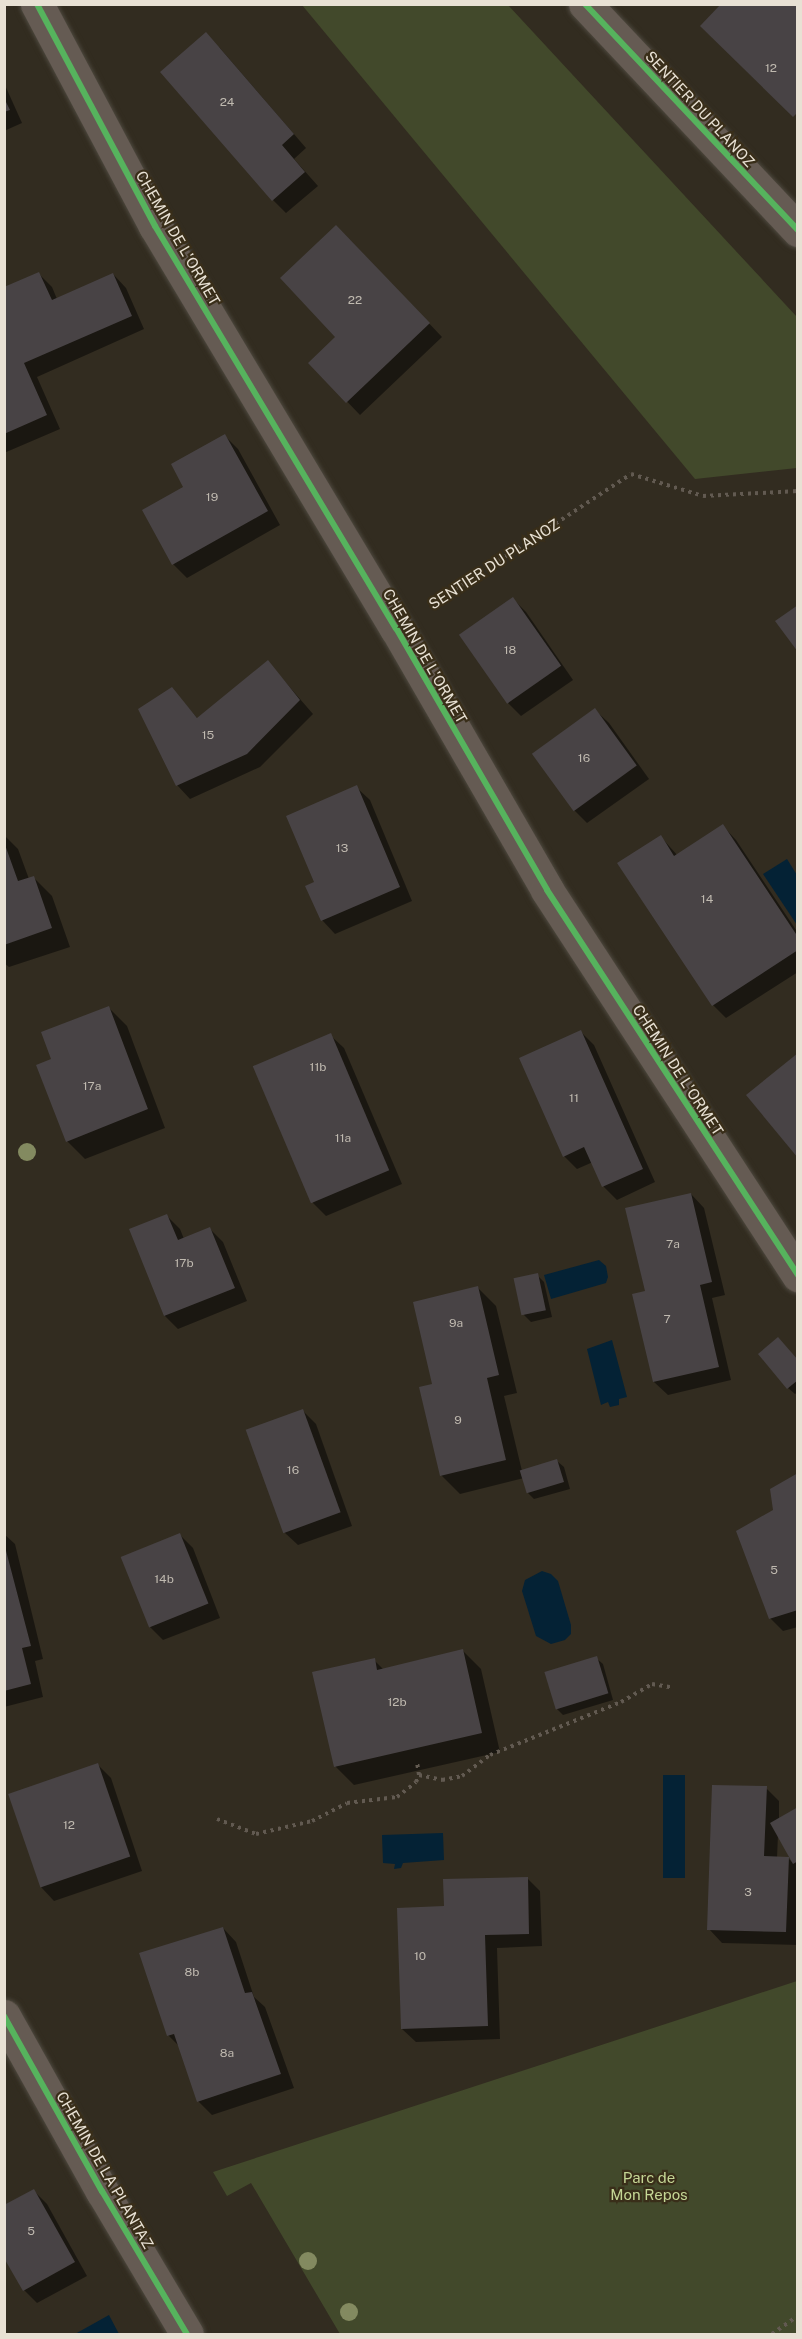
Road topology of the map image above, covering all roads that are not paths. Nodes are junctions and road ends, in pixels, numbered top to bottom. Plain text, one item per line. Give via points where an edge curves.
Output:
1 (37, 4) edge
2 (585, 4) edge
3 (798, 230) edge
4 (798, 1275) edge
5 (4, 2016) edge
6 (188, 2334) edge

1 - 4 street, CHEMIN DE L'ORMET via 155,226 396,628 547,890
2 - 3 street, SENTIER DU PLANOZ
5 - 6 street, CHEMIN DE LA PLANTAZ

